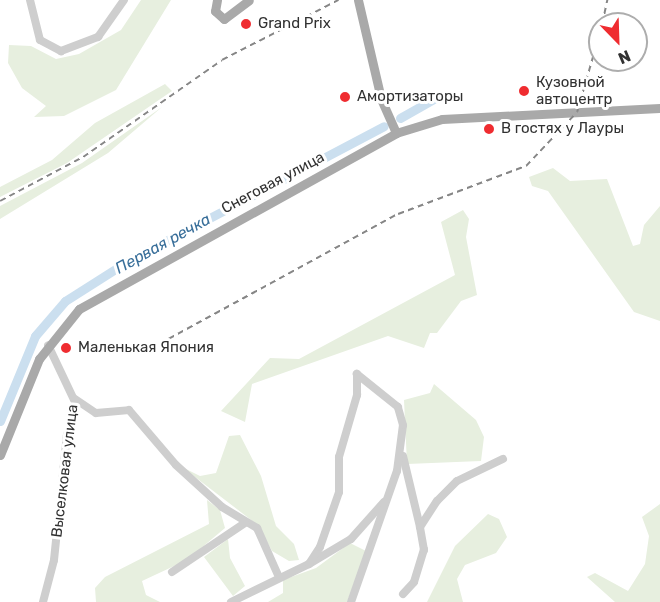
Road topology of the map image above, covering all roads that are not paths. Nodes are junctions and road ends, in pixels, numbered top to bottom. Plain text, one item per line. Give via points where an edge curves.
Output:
1 (30, 0) edge
2 (124, 0) edge
3 (217, 0) edge
4 (249, 0) edge
5 (358, 0) edge
6 (660, 108) edge
7 (396, 132) junction
8 (48, 345) junction
9 (75, 399) junction
10 (401, 453) junction
11 (0, 455) edge
12 (503, 459) dead end
13 (385, 501) junction
14 (245, 523) junction
15 (420, 527) junction
16 (309, 564) junction
17 (172, 572) dead end
18 (278, 575) junction
19 (403, 594) dead end
20 (43, 602) edge
21 (231, 602) edge
22 (351, 602) edge

1 - 2 street via 40,40 61,51 98,37
3 - 4 main road via 215,11 224,19
5 - 7 main road via 383,105
6 - 7 main road, Снеговая улица via 442,119
7 - 8 main road, Снеговая улица via 90,300
8 - 9 street, Выселковая улица
8 - 11 main road, Снеговая улица
9 - 14 street via 96,413 129,410 176,465
9 - 20 street, Выселковая улица via 54,560
10 - 13 street
10 - 15 street
10 - 16 street via 398,406 357,374 357,395 339,457 339,492 324,540
12 - 15 street via 452,485
13 - 16 street via 351,539
13 - 22 street
14 - 17 street
14 - 18 street via 257,528
15 - 19 street via 424,550 414,582
16 - 18 street
18 - 21 street

